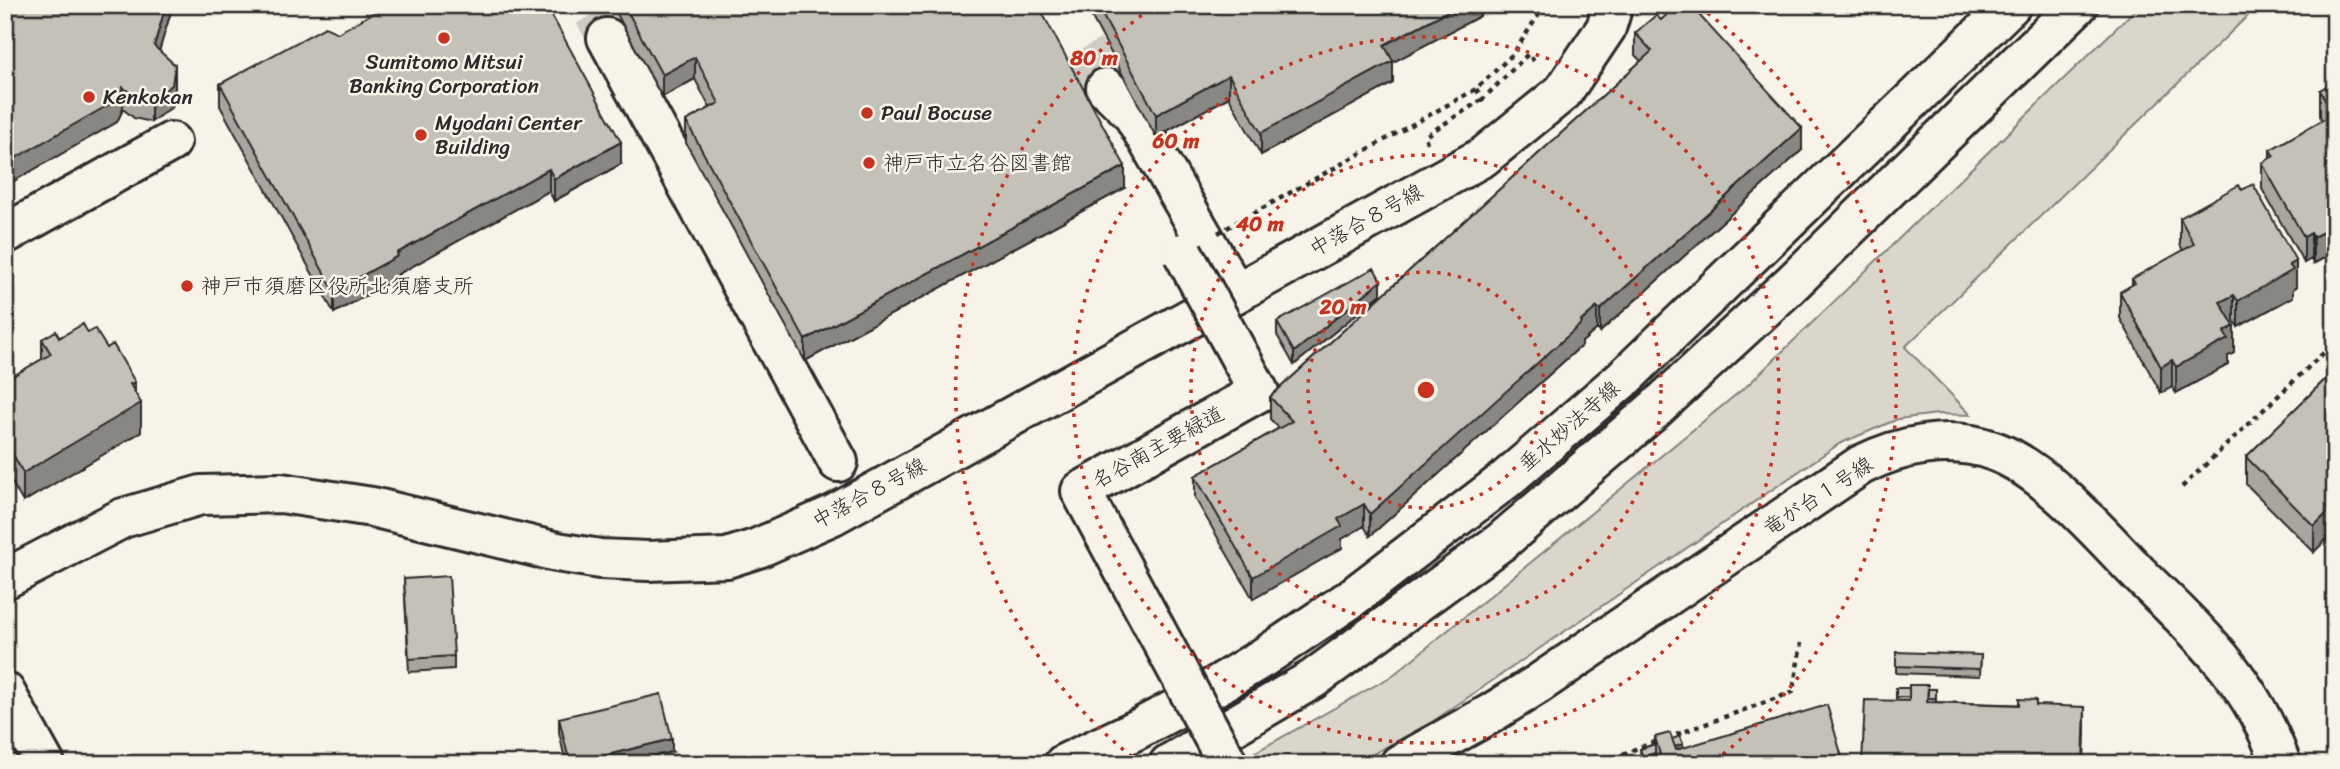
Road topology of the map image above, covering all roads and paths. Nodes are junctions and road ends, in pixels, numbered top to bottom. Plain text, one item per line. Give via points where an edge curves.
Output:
1 (1545, 5) edge
2 (1613, 5) edge
3 (2011, 5) edge
4 (2078, 5) edge
5 (607, 38) tunnel mouth
6 (1535, 62) dead end
7 (1107, 89) tunnel mouth
8 (1476, 89) junction
9 (1483, 99) junction
10 (171, 142) dead end
11 (1428, 146) dead end
12 (5, 234) edge
13 (1183, 253) joint
14 (1236, 292) junction
15 (2335, 342) edge
16 (838, 462) dead end
17 (2182, 487) dead end
18 (5, 579) edge
19 (1801, 643) dead end
20 (5, 692) edge
21 (45, 764) edge
22 (1064, 764) edge
23 (1169, 764) edge
24 (1228, 764) edge
25 (1399, 764) edge
26 (1605, 764) edge
27 (2281, 764) edge

1 - 8 path, bridge via 1513,54
2 - 14 street, 中落合８号線 via 1606,28 1563,92 1483,157
3 - 22 street, 垂水妙法寺線 via 1626,376 1504,481 1349,600 1264,657 1196,698
4 - 23 street, 垂水妙法寺線 via 1780,294 1502,541 1313,679
5 - 16 street
6 - 9 path via 1528,54
7 - 14 street via 1132,113
8 - 9 path
8 - 13 path, bridge
9 - 11 path via 1425,136
10 - 12 street
13 - 24 street, 名谷南主要緑道, bridge via 1259,392 1080,491
14 - 18 street, 中落合８号線 via 833,515 727,558 600,559 372,507 281,493 239,492 201,495 123,517
15 - 17 path
19 - 26 path via 1793,692
20 - 21 street
25 - 27 street, 竜が台１号線 via 1528,690 1861,465 1884,453 1938,443 1996,451 2040,476 2228,667 2249,698

